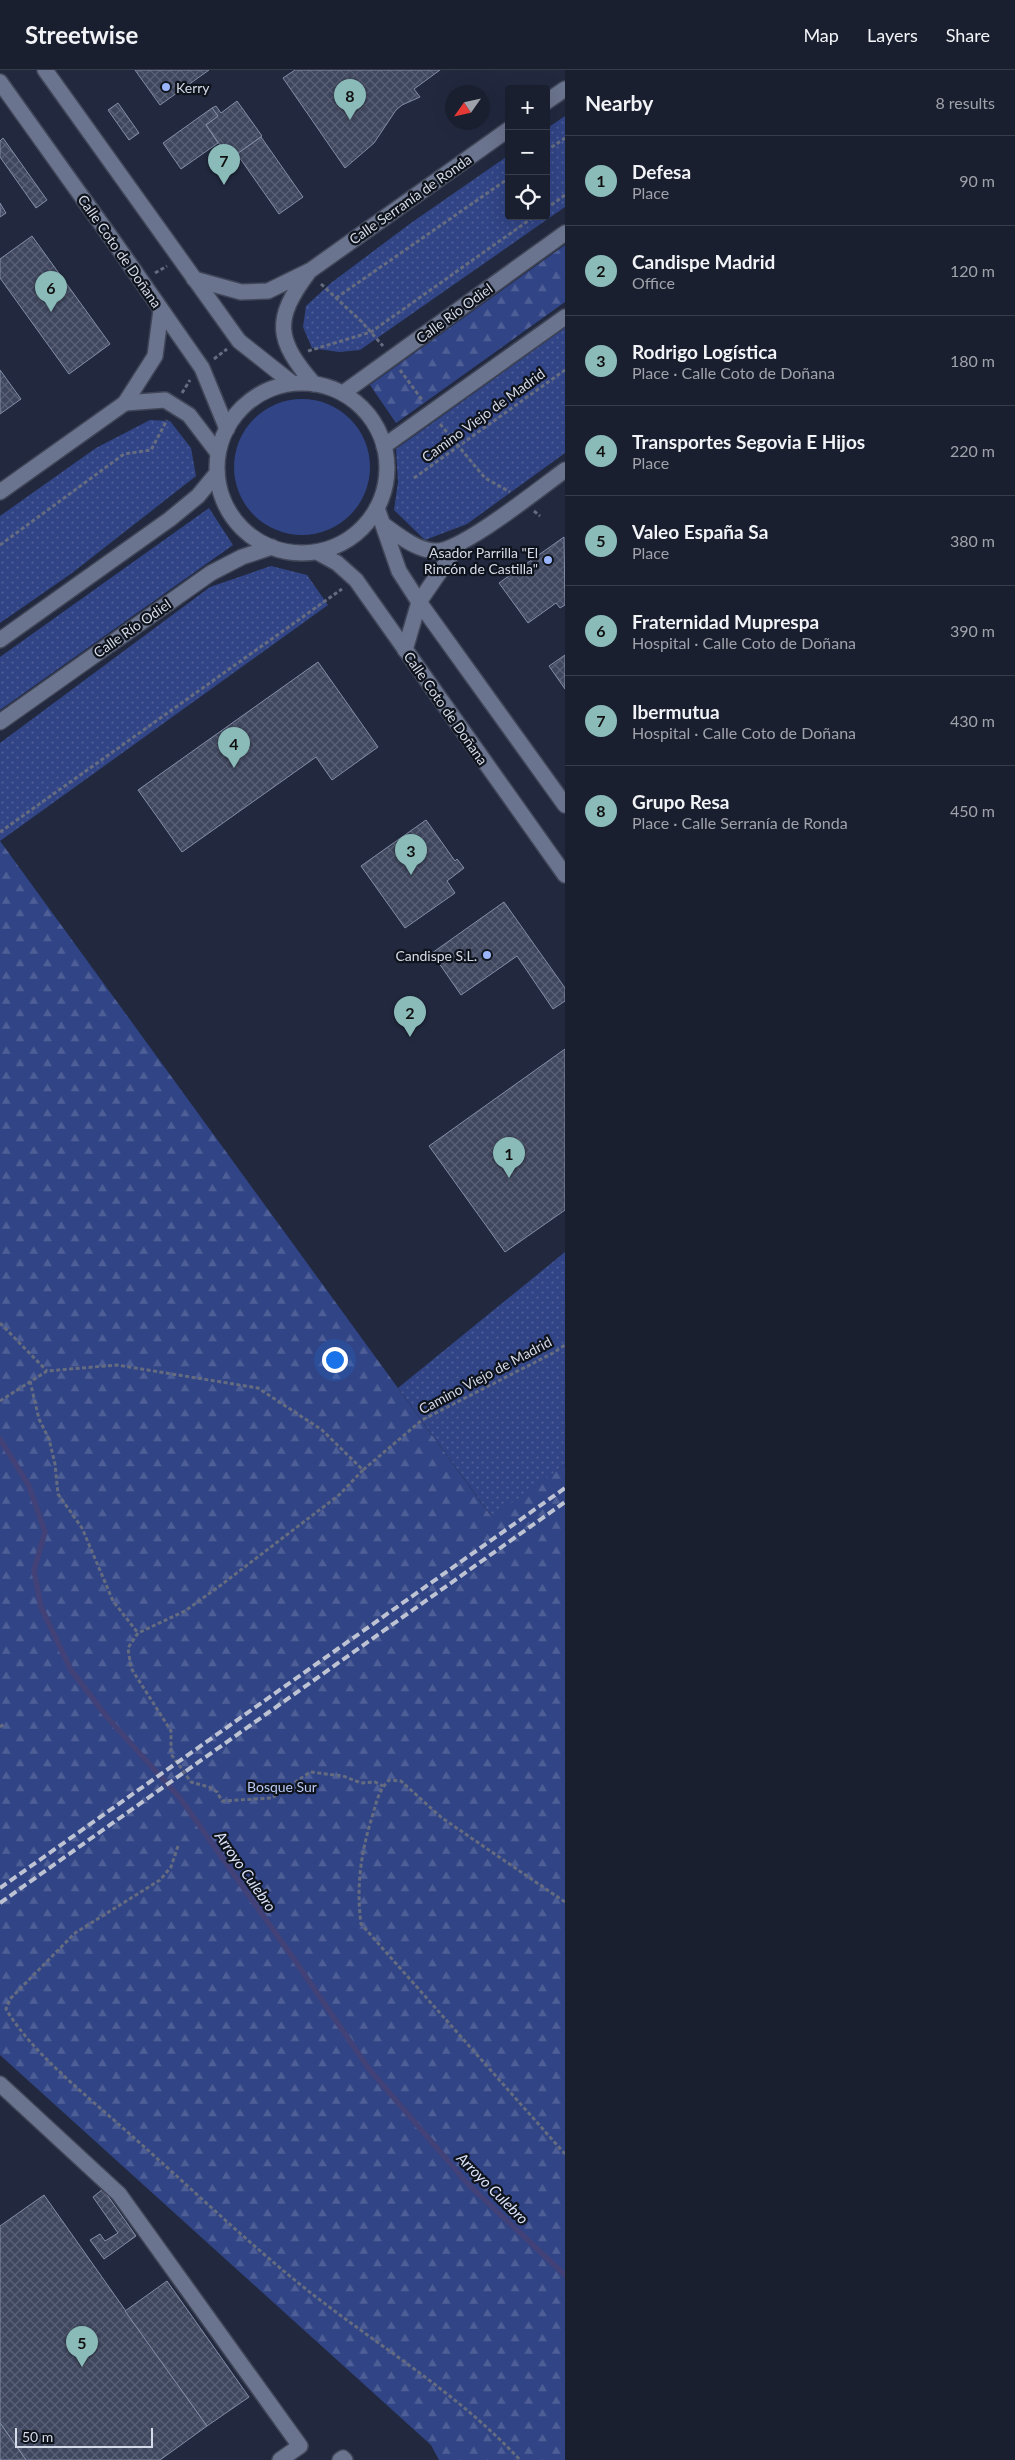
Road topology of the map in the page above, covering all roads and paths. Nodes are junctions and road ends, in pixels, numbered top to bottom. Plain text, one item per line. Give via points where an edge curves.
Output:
1 (46, 70) edge
2 (0, 82) edge
3 (565, 89) edge
4 (550, 99) edge
5 (508, 130) edge
6 (565, 138) edge
7 (550, 149) edge
8 (505, 181) edge
9 (565, 195) edge
10 (550, 206) edge
11 (530, 220) edge
12 (565, 233) edge
13 (179, 257) junction
14 (311, 270) junction
15 (194, 279) junction
16 (142, 282) junction
17 (321, 284) dead end
18 (336, 298) junction
19 (161, 310) junction
20 (565, 317) edge
21 (371, 332) junction
22 (383, 347) dead end
23 (304, 352) dead end
24 (397, 366) dead end
25 (565, 370) edge
26 (194, 374) dead end
27 (292, 384) junction
28 (314, 384) junction
29 (343, 394) junction
30 (179, 398) dead end
31 (125, 403) junction
32 (425, 403) dead end
33 (172, 412) dead end
34 (439, 424) dead end
35 (226, 429) junction
36 (384, 446) junction
37 (458, 447) junction
38 (218, 453) junction
39 (565, 470) edge
40 (217, 473) junction
41 (414, 478) dead end
42 (508, 491) dead end
43 (0, 492) edge
44 (377, 508) junction
45 (384, 525) junction
46 (459, 544) junction
47 (0, 545) edge
48 (272, 547) junction
49 (317, 552) junction
50 (356, 580) junction
51 (419, 602) junction
52 (0, 640) edge
53 (405, 650) junction
54 (0, 722) edge
55 (565, 805) edge
56 (0, 832) edge
57 (565, 874) edge
58 (0, 1324) edge
59 (565, 1345) edge
60 (47, 1370) junction
61 (30, 1381) junction
62 (0, 1401) edge
63 (362, 1470) junction
64 (138, 1633) junction
65 (4, 1723) dead end
66 (0, 1727) edge
67 (383, 1786) junction
68 (178, 1846) dead end
69 (565, 1902) edge
70 (0, 2084) edge
71 (565, 2154) edge
72 (280, 2460) edge
73 (340, 2460) edge
74 (345, 2460) edge
75 (520, 2460) edge

1 - 13 street
2 - 16 street, Calle Coto de Doñana
3 - 4 street
5 - 14 street, Calle Serranía de Ronda
6 - 7 path
8 - 18 path
9 - 10 path
11 - 21 path
12 - 29 street, Calle Río Odiel
13 - 15 street
13 - 16 path
14 - 15 street via 268,291 241,292
14 - 28 street via 291,295 283,314 284,340
15 - 27 street via 240,341
16 - 19 street, Calle Coto de Doñana
17 - 18 path
18 - 21 path
19 - 31 street via 155,356
19 - 35 street, Calle Coto de Doñana via 202,368
20 - 36 street
21 - 22 path
21 - 23 path
24 - 32 path
25 - 37 path, Camino Viejo de Madrid
26 - 30 path
27 - 28 street
27 - 35 street via 272,388 254,398
28 - 29 street
29 - 36 street via 361,407
31 - 38 street via 165,400 189,415
31 - 43 street
33 - 47 path via 151,450 124,454
34 - 37 path
35 - 38 street
36 - 44 street via 387,477
37 - 41 path, Camino Viejo de Madrid
37 - 42 path via 485,478
38 - 40 street
39 - 46 street
40 - 48 street via 222,497 234,518 250,536
40 - 52 street via 198,496 170,519
44 - 45 street
44 - 49 street via 367,524 352,537
45 - 46 street via 407,541 435,551
45 - 51 street via 399,571
46 - 51 street
48 - 49 street via 294,553
48 - 54 street, Calle Río Odiel via 211,572
49 - 50 street, Calle Coto de Doñana via 337,563
50 - 53 street, Calle Coto de Doñana
50 - 56 path
51 - 53 street
51 - 55 street
53 - 57 street, Calle Coto de Doñana
58 - 60 path
59 - 63 path, Camino Viejo de Madrid via 422,1420
60 - 61 path
60 - 63 path via 117,1364 258,1388 322,1430
61 - 62 path
61 - 64 path via 39,1419 56,1464 58,1494 82,1528 113,1601
63 - 64 path, Camino Viejo de Madrid via 339,1495 221,1585 185,1610
64 - 67 path via 128,1648 131,1668 171,1732 171,1754 190,1782 218,1792 222,1801 272,1798 310,1772
65 - 66 path
67 - 69 path via 390,1780 401,1780 442,1818
67 - 71 path via 360,1863 358,1901 361,1924
68 - 75 path via 171,1867 160,1880 75,1933 10,1999 6,2009 16,2025 78,2088 291,2277 434,2384
70 - 72 street via 119,2194 300,2446
73 - 74 street

